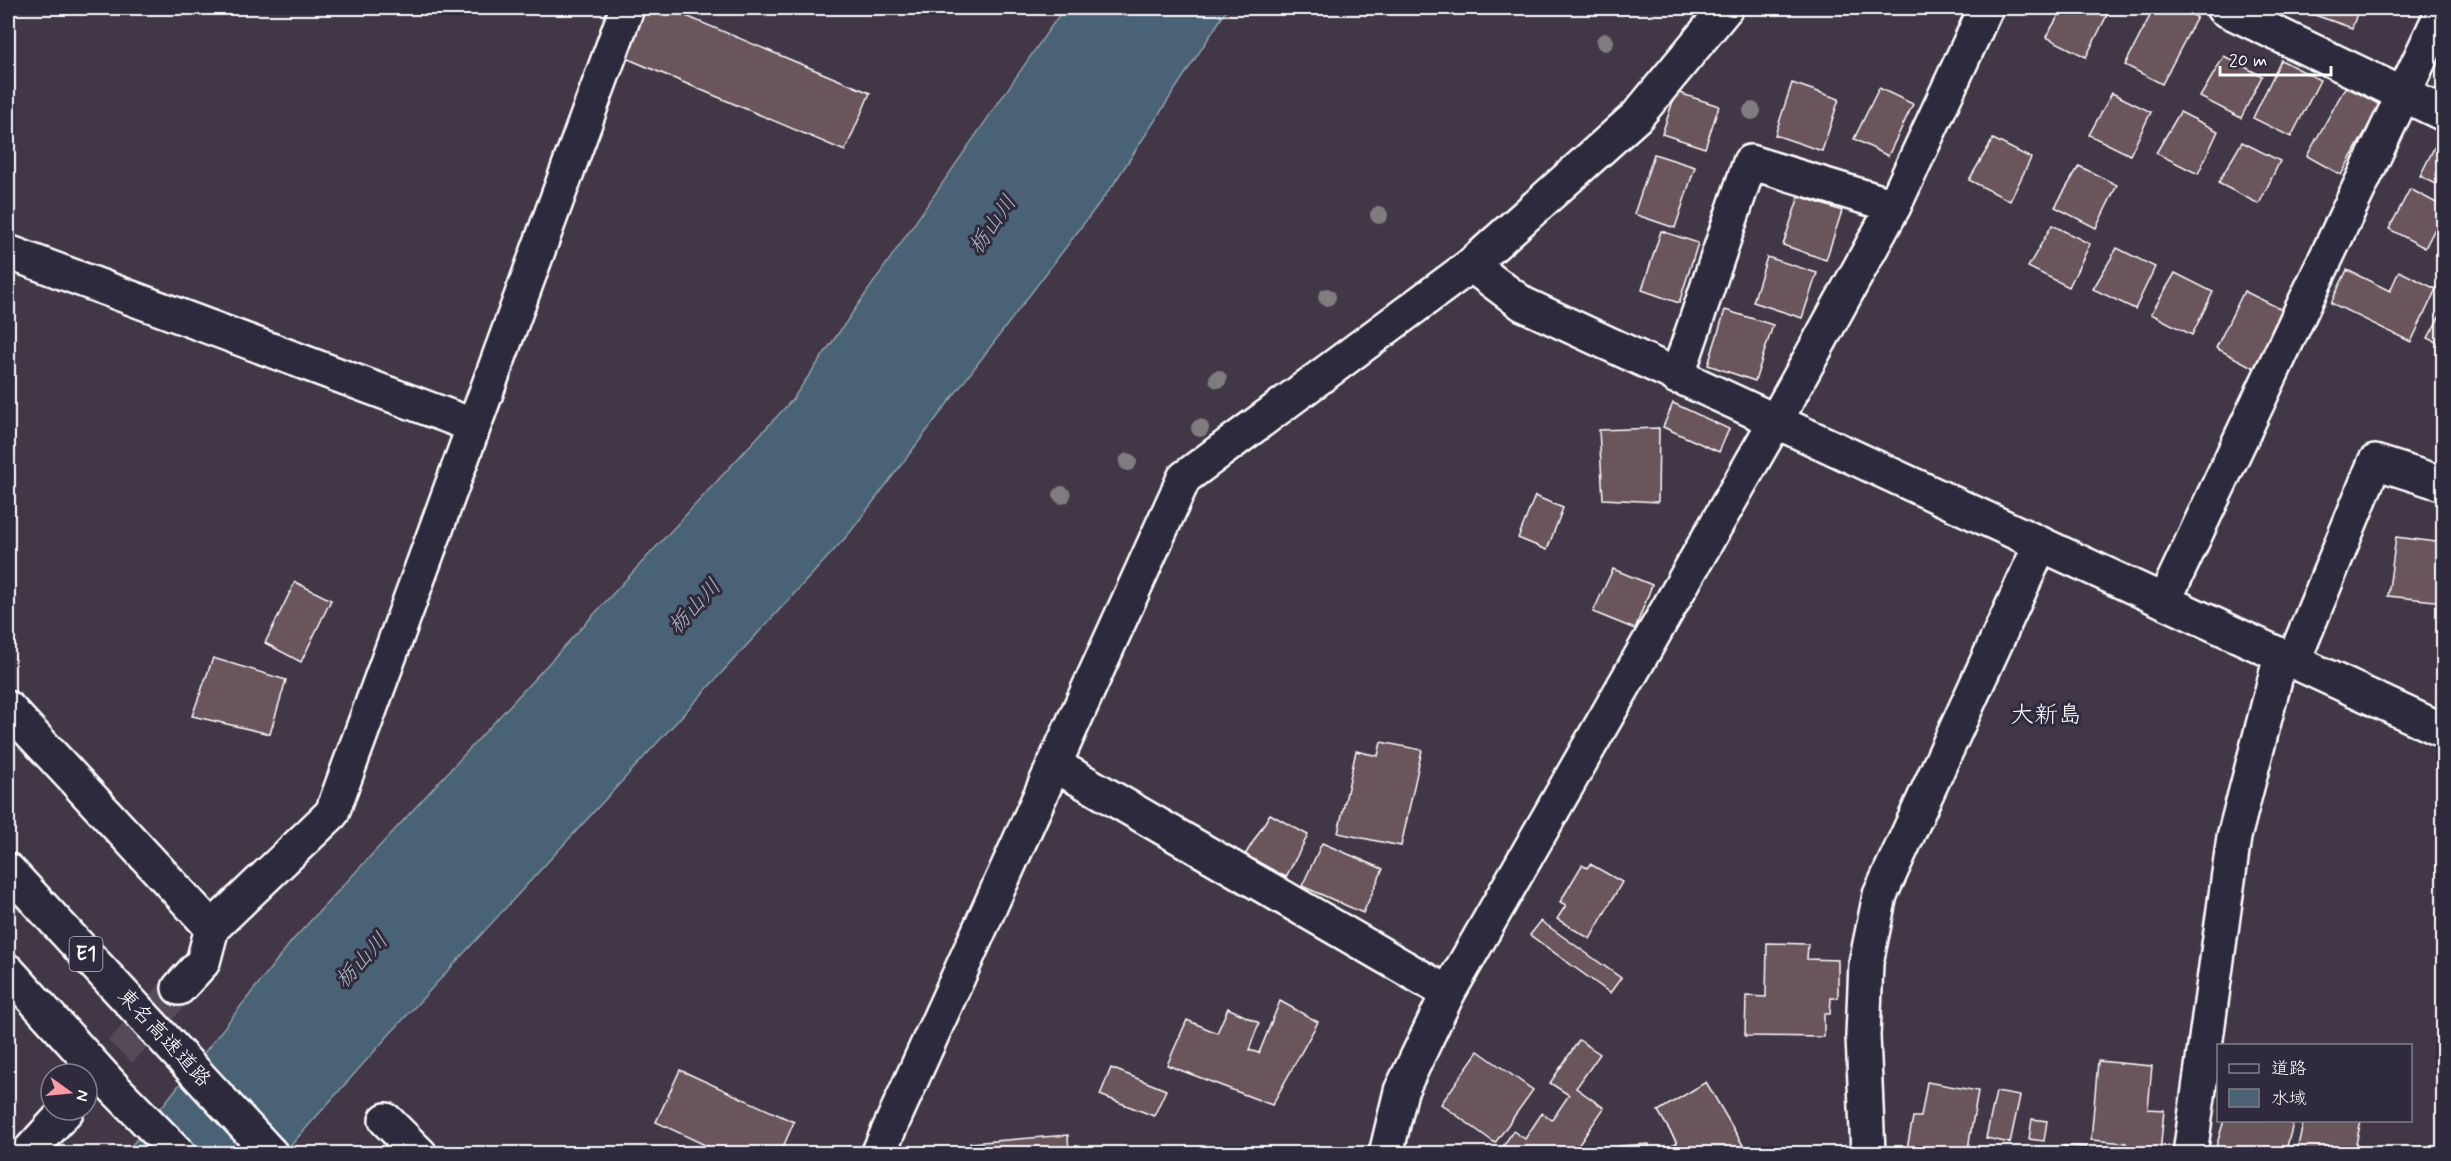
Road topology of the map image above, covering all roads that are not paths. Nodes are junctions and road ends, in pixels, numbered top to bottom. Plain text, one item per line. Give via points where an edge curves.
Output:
1 (627, 8) edge
2 (1726, 8) edge
3 (1986, 8) edge
4 (2223, 8) edge
5 (2444, 8) edge
6 (2402, 96) junction
7 (2444, 114) edge
8 (1894, 206) junction
9 (8, 252) edge
10 (1471, 265) junction
11 (1677, 377) junction
12 (1774, 422) junction
13 (472, 425) junction
14 (2444, 484) edge
15 (2041, 544) junction
16 (2164, 601) junction
17 (2287, 659) junction
18 (8, 708) edge
19 (2444, 731) edge
20 (1055, 765) junction
21 (8, 870) edge
22 (212, 928) junction
23 (8, 971) edge
24 (179, 988) tunnel mouth
25 (1448, 993) junction
26 (386, 1120) dead end
27 (56, 1122) edge
28 (27, 1154) edge
29 (179, 1154) edge
30 (271, 1154) edge
31 (420, 1154) edge
32 (878, 1154) edge
33 (1386, 1154) edge
34 (1868, 1154) edge
35 (2190, 1154) edge

1 - 13 main road
2 - 10 main road via 1637,116
3 - 8 main road
4 - 6 main road
5 - 6 main road
6 - 7 main road
6 - 16 main road
8 - 11 main road via 1750,162
8 - 12 main road
9 - 13 main road
10 - 11 main road via 1523,304
10 - 20 main road via 1184,478
11 - 12 main road
12 - 15 main road
12 - 25 main road
13 - 22 main road via 332,813
14 - 17 main road via 2375,462
15 - 16 main road
15 - 34 main road via 1880,895 1866,963 1863,1036
16 - 17 main road
17 - 19 main road
17 - 35 main road via 2234,837
18 - 22 main road
20 - 25 main road
20 - 32 main road
21 - 30 main road, 東名高速道路 / E1
22 - 24 main road via 203,962
23 - 29 main road
25 - 33 main road via 1401,1091
26 - 31 main road
27 - 28 main road

